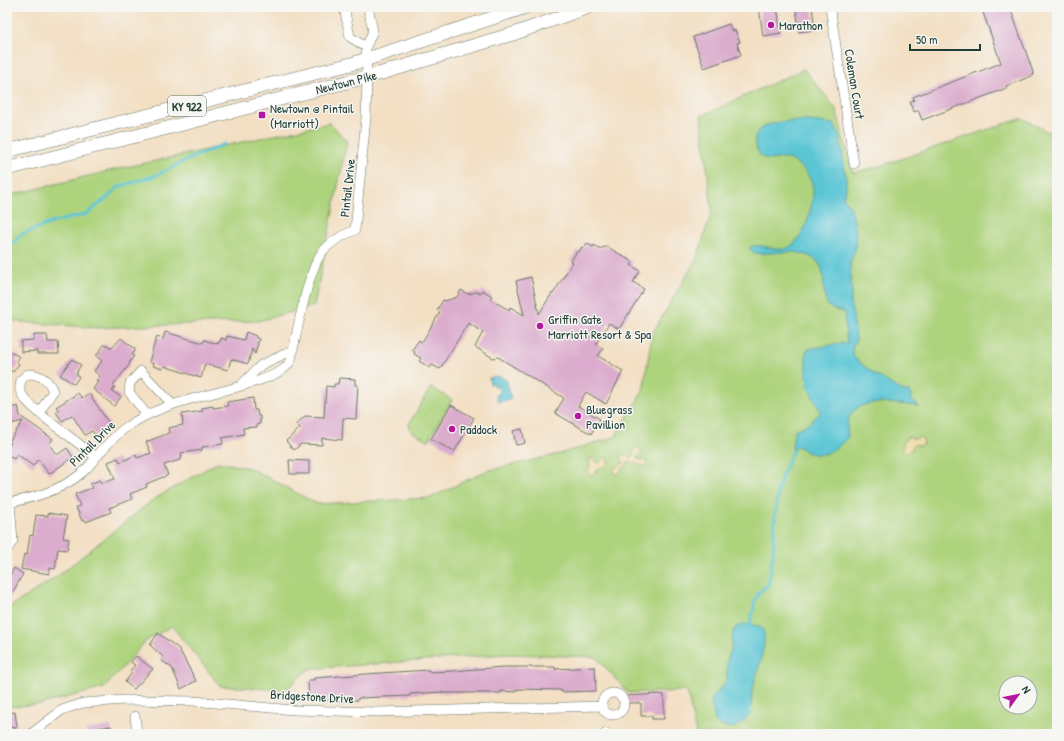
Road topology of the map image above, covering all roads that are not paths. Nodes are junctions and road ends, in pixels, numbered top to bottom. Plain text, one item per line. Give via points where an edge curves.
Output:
1 (344, 7) edge
2 (368, 7) edge
3 (526, 7) edge
4 (589, 7) edge
5 (830, 7) edge
6 (366, 53) junction
7 (367, 77) junction
8 (7, 151) edge
9 (854, 164) dead end
10 (7, 169) edge
11 (292, 350) junction
12 (241, 385) junction
13 (172, 404) junction
14 (39, 413) dead end
15 (147, 415) junction
16 (96, 457) junction
17 (9, 503) edge
18 (7, 550) edge
19 (602, 706) dead end
20 (135, 716) dead end
21 (31, 734) edge
22 (138, 734) edge

1 - 6 street via 350,36
2 - 6 street via 373,31
3 - 6 highway, Newtown Pike / KY 922
4 - 7 highway, Newtown Pike / KY 922 via 516,33
5 - 9 street, Coleman Court
6 - 7 street
6 - 8 highway, Newtown Pike / KY 922
7 - 10 highway, Newtown Pike / KY 922
7 - 11 street, Pintail Drive via 366,118 355,230 340,236 322,250 312,272
11 - 12 street, Pintail Drive via 261,365
11 - 12 street, Pintail Drive via 291,361 286,367
12 - 13 street, Pintail Drive
13 - 15 street, Pintail Drive
13 - 15 street via 141,371 130,383 129,392
14 - 16 street
15 - 16 street, Pintail Drive via 117,434
16 - 17 street, Pintail Drive via 64,486 23,501
17 - 18 street via 13,542
19 - 21 street, Bridgestone Drive via 377,712 293,710 193,701 125,700 83,703 62,710
20 - 22 street

